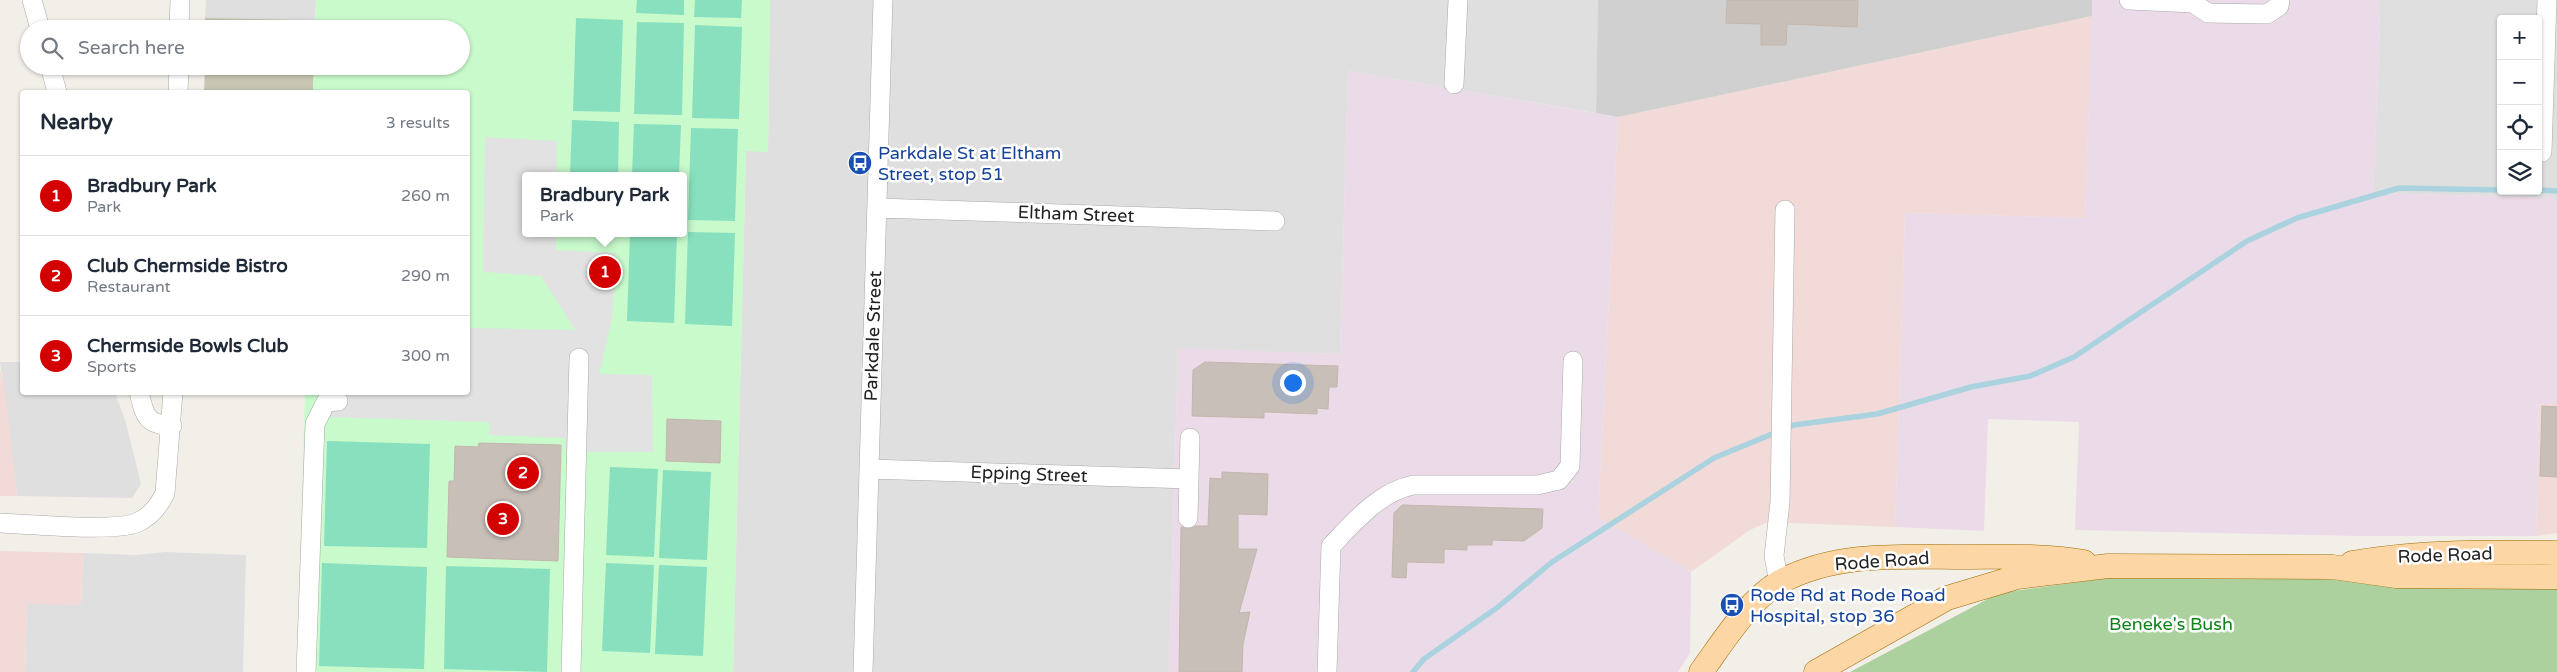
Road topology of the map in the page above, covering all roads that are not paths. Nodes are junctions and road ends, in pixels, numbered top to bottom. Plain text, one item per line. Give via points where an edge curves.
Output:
1 (32, 0) edge
2 (180, 0) edge
3 (883, 0) edge
4 (1458, 0) edge
5 (2129, 0) edge
6 (2280, 0) edge
7 (2547, 0) edge
8 (38, 20) edge
9 (179, 20) edge
10 (52, 75) edge
11 (179, 75) edge
12 (1454, 84) dead end
13 (56, 90) edge
14 (178, 90) edge
15 (2542, 152) dead end
16 (877, 208) junction
17 (1785, 210) dead end
18 (1275, 221) dead end
19 (579, 358) dead end
20 (1573, 361) dead end
21 (140, 395) edge
22 (173, 395) edge
23 (338, 401) dead end
24 (172, 426) junction
25 (1190, 438) dead end
26 (869, 470) junction
27 (1188, 479) junction
28 (1188, 518) dead end
29 (0, 523) edge
30 (2557, 553) edge
31 (2108, 566) junction
32 (2333, 567) junction
33 (2557, 577) edge
34 (1779, 583) junction
35 (1706, 667) edge
36 (306, 672) edge
37 (571, 672) edge
38 (863, 672) edge
39 (1327, 672) edge
40 (1816, 672) edge

1 - 8 street
2 - 9 street
3 - 16 street, Parkdale Street
4 - 12 street
5 - 6 street via 2193,3 2208,13 2267,14 2279,6
7 - 15 street
10 - 13 street
11 - 14 street
16 - 18 street, Eltham Street
16 - 26 street, Parkdale Street
17 - 34 street via 1780,502 1774,556
19 - 37 street
20 - 39 street via 1570,466 1559,480 1538,485 1413,485 1402,488 1378,500 1330,546
21 - 24 street via 149,420 157,425
22 - 24 street
23 - 36 street via 326,402 315,424
24 - 29 street via 165,492 153,512 135,523 115,526
25 - 27 street
26 - 27 street, Epping Street
26 - 38 street, Parkdale Street
27 - 28 street
30 - 32 main road, Rode Road via 2392,556
31 - 32 main road, Rode Road
31 - 34 main road, Rode Road via 2054,557 1876,557 1833,562
31 - 40 main road, Rode Road via 2017,577 1947,598
32 - 33 main road, Rode Road via 2396,576
34 - 35 main road, Rode Road via 1742,617

